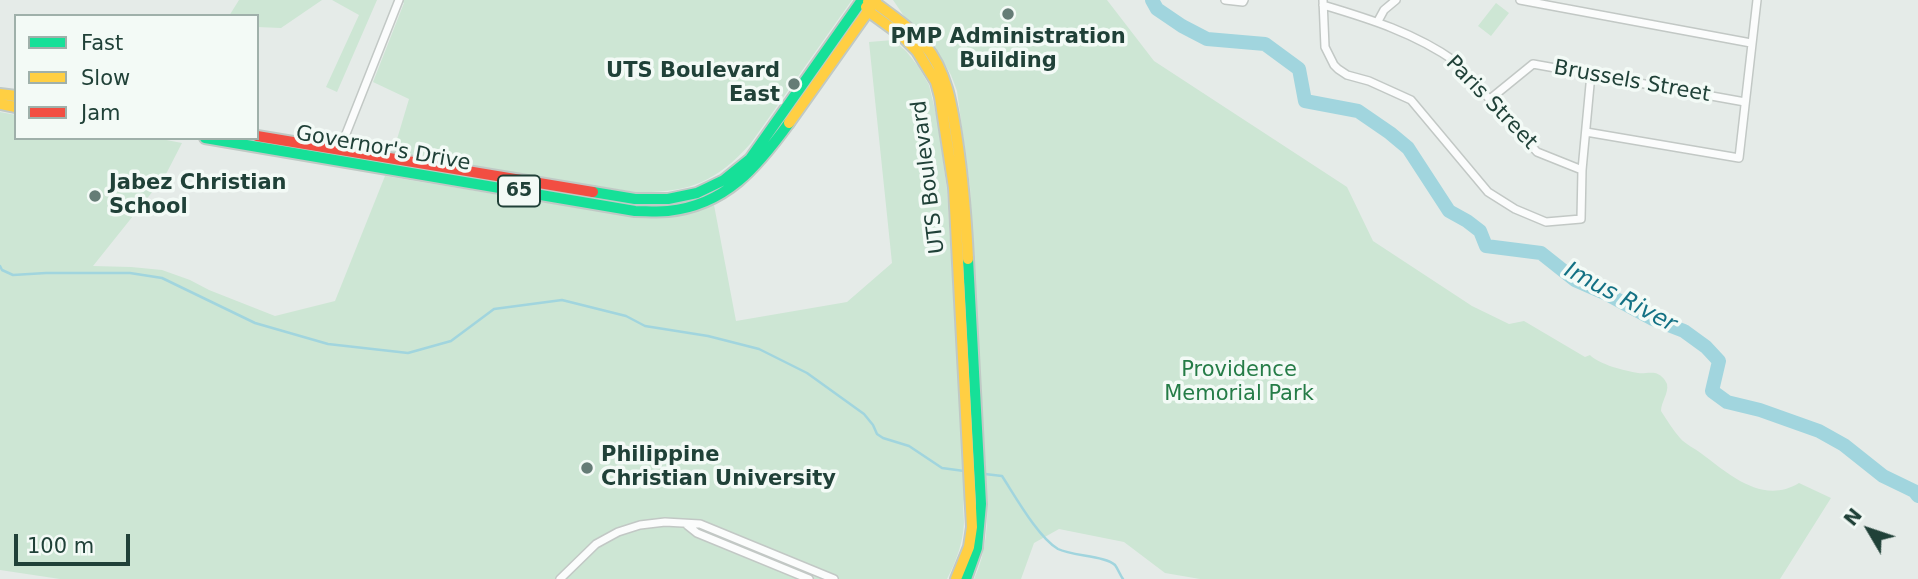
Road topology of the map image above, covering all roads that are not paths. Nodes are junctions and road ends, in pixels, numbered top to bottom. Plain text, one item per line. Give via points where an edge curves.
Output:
1 (399, 0) edge
2 (1225, 0) edge
3 (1244, 0) edge
4 (1396, 0) edge
5 (1520, 0) edge
6 (1757, 0) edge
7 (869, 3) edge
8 (1323, 3) edge
9 (1378, 22) junction
10 (1751, 43) junction
11 (1591, 75) junction
12 (1490, 99) junction
13 (1745, 102) junction
14 (1586, 132) junction
15 (259, 136) edge
16 (221, 140) edge
17 (338, 155) junction
18 (1582, 170) junction
19 (976, 494) junction
20 (686, 524) junction
21 (560, 579) edge
22 (808, 579) edge
23 (834, 579) edge
24 (956, 579) edge
25 (966, 579) edge

1 - 17 street
2 - 3 street
4 - 9 street
5 - 10 street
6 - 10 street
7 - 17 main road, Governor's Drive / 65 via 750,159 727,180 693,196 635,199
7 - 19 main road, UTS Boulevard via 907,27 925,45 950,94 964,188
8 - 9 street, Paris Street
8 - 18 street via 1325,47 1334,65 1347,75 1411,100 1488,191 1546,222 1581,219
9 - 12 street, Paris Street via 1442,52
10 - 13 street
11 - 12 street, Brussels Street via 1533,64
11 - 13 street, Brussels Street
11 - 14 street
12 - 18 street, Paris Street via 1536,152
13 - 14 street via 1740,159
14 - 18 street
15 - 17 main road, Governor's Drive / 65
16 - 17 main road, Governor's Drive / 65
19 - 24 main road, UTS Boulevard via 969,547
19 - 25 main road, UTS Boulevard via 981,527
20 - 21 street via 665,522 618,532 596,544
20 - 22 street via 697,533
20 - 23 street via 700,524

